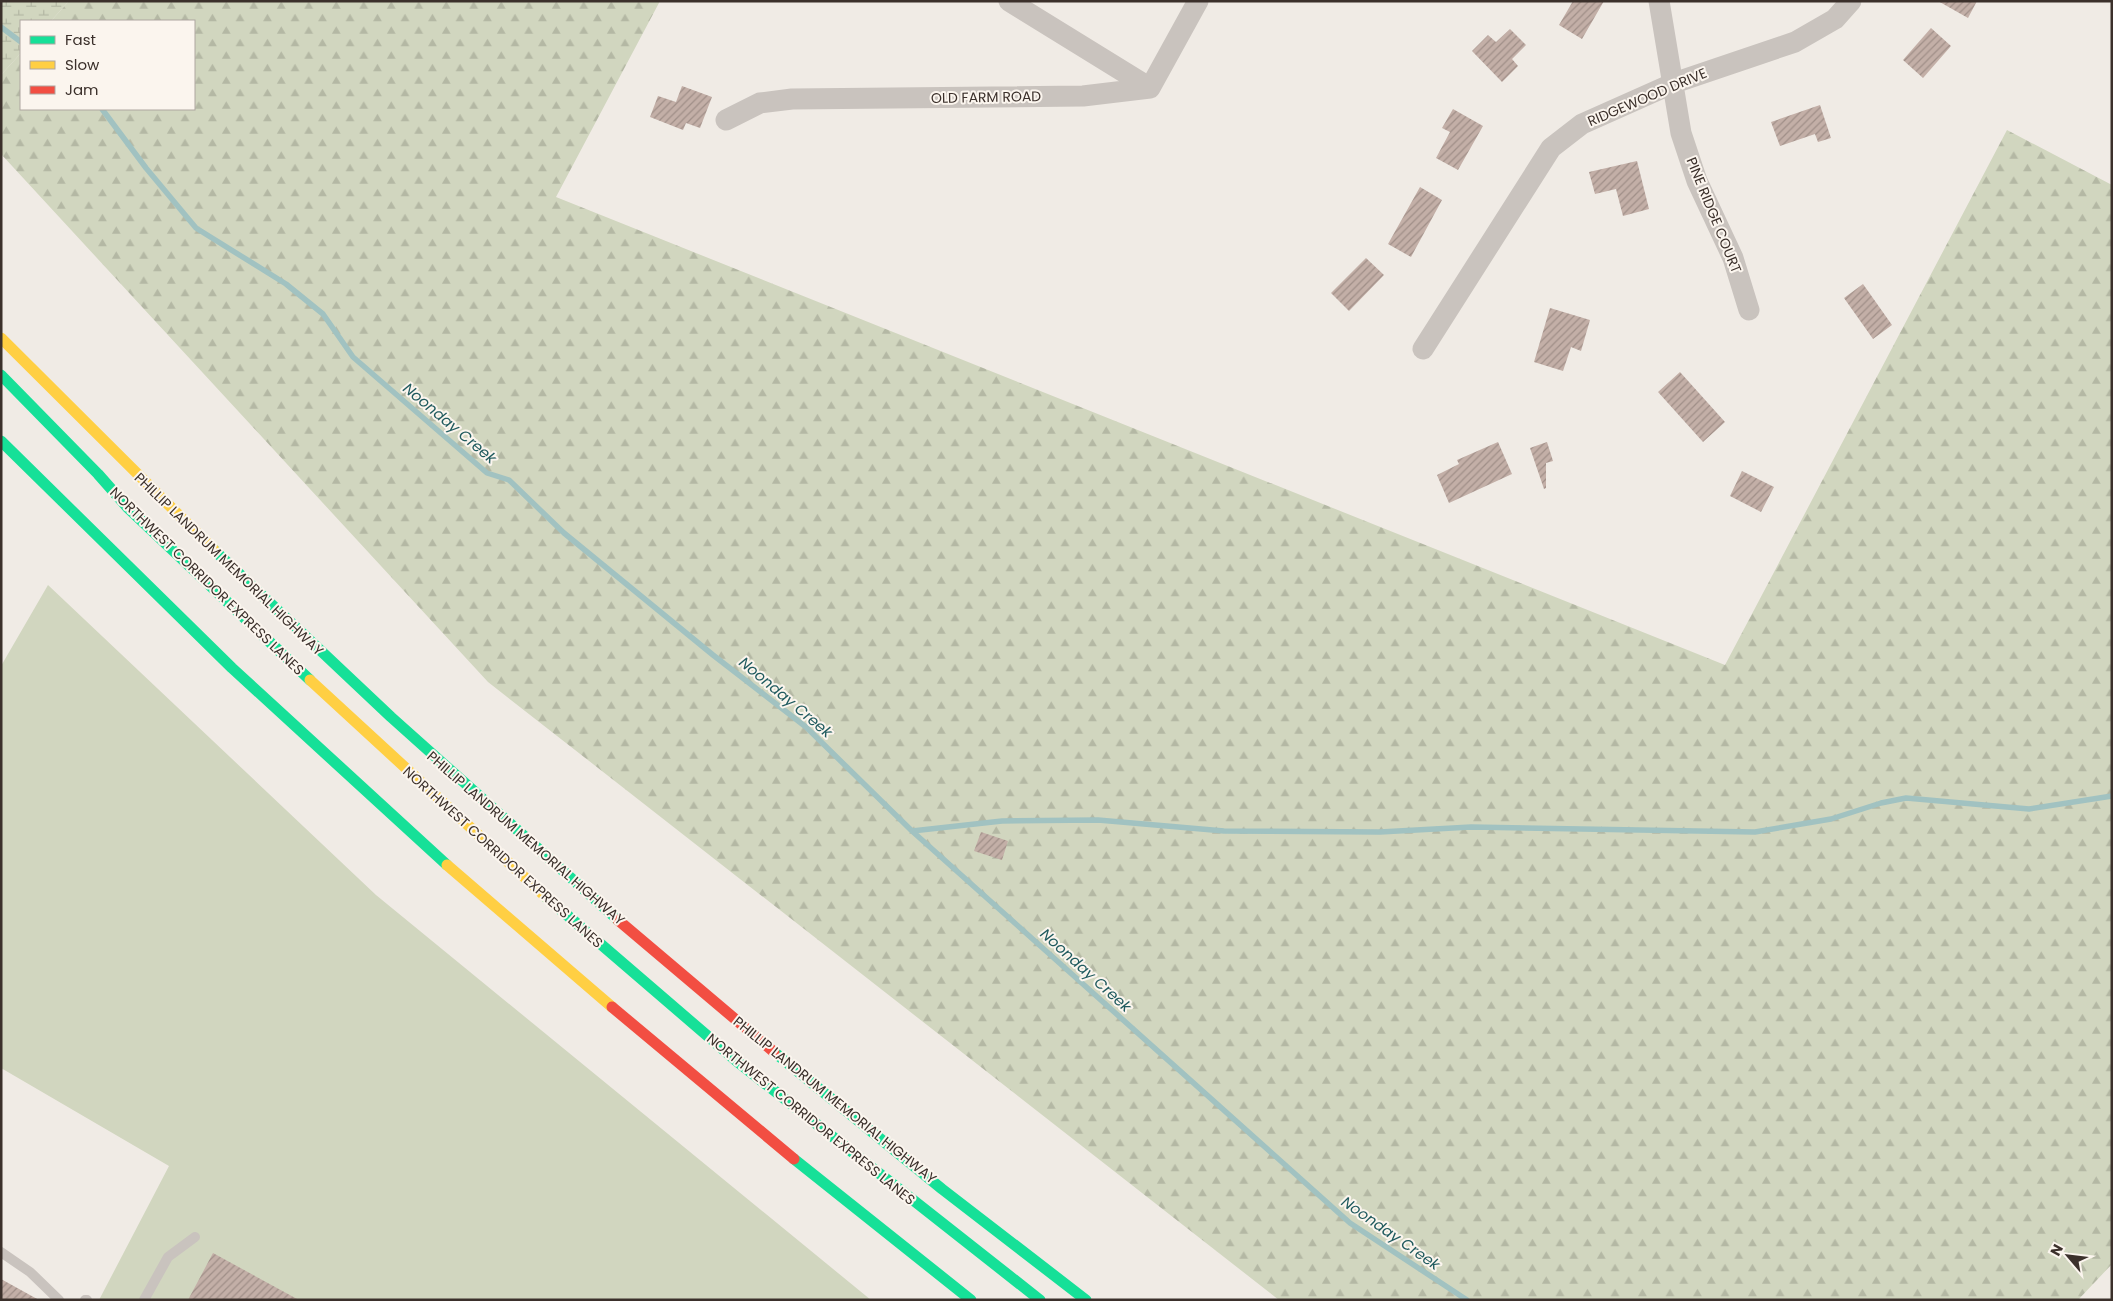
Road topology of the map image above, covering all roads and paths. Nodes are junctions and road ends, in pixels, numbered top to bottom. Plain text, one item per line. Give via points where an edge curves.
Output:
1 (1009, 1) edge
2 (1198, 1) edge
3 (1658, 1) edge
4 (1851, 1) edge
5 (1674, 83) junction
6 (1150, 88) junction
7 (726, 120) dead end
8 (1749, 310) dead end
9 (3, 333) edge
10 (1422, 349) dead end
11 (1, 375) edge
12 (1, 441) edge
13 (1, 458) edge
14 (167, 604) junction
15 (196, 1237) dead end
16 (1, 1252) edge
17 (58, 1300) edge
18 (144, 1300) edge
19 (971, 1300) edge
20 (1040, 1300) edge
21 (1086, 1300) edge

1 - 6 street
2 - 6 street
3 - 5 street, PINE RIDGE COURT
4 - 5 street, RIDGEWOOD DRIVE via 1835,19 1795,42
5 - 8 street, PINE RIDGE COURT via 1681,133 1698,181 1734,258
5 - 10 street, RIDGEWOOD DRIVE via 1582,124 1551,148
6 - 7 street, OLD FARM ROAD via 1083,96 792,99 760,103
9 - 21 highway, PHILLIP LANDRUM MEMORIAL HIGHWAY via 20,356 259,595 502,820 856,1119
11 - 20 highway, NORTHWEST CORRIDOR EXPRESS LANES via 128,508 358,727 559,909 736,1059
12 - 14 highway
13 - 14 highway
14 - 19 highway via 525,934 756,1129
15 - 18 lane via 168,1257
16 - 17 lane via 30,1272

